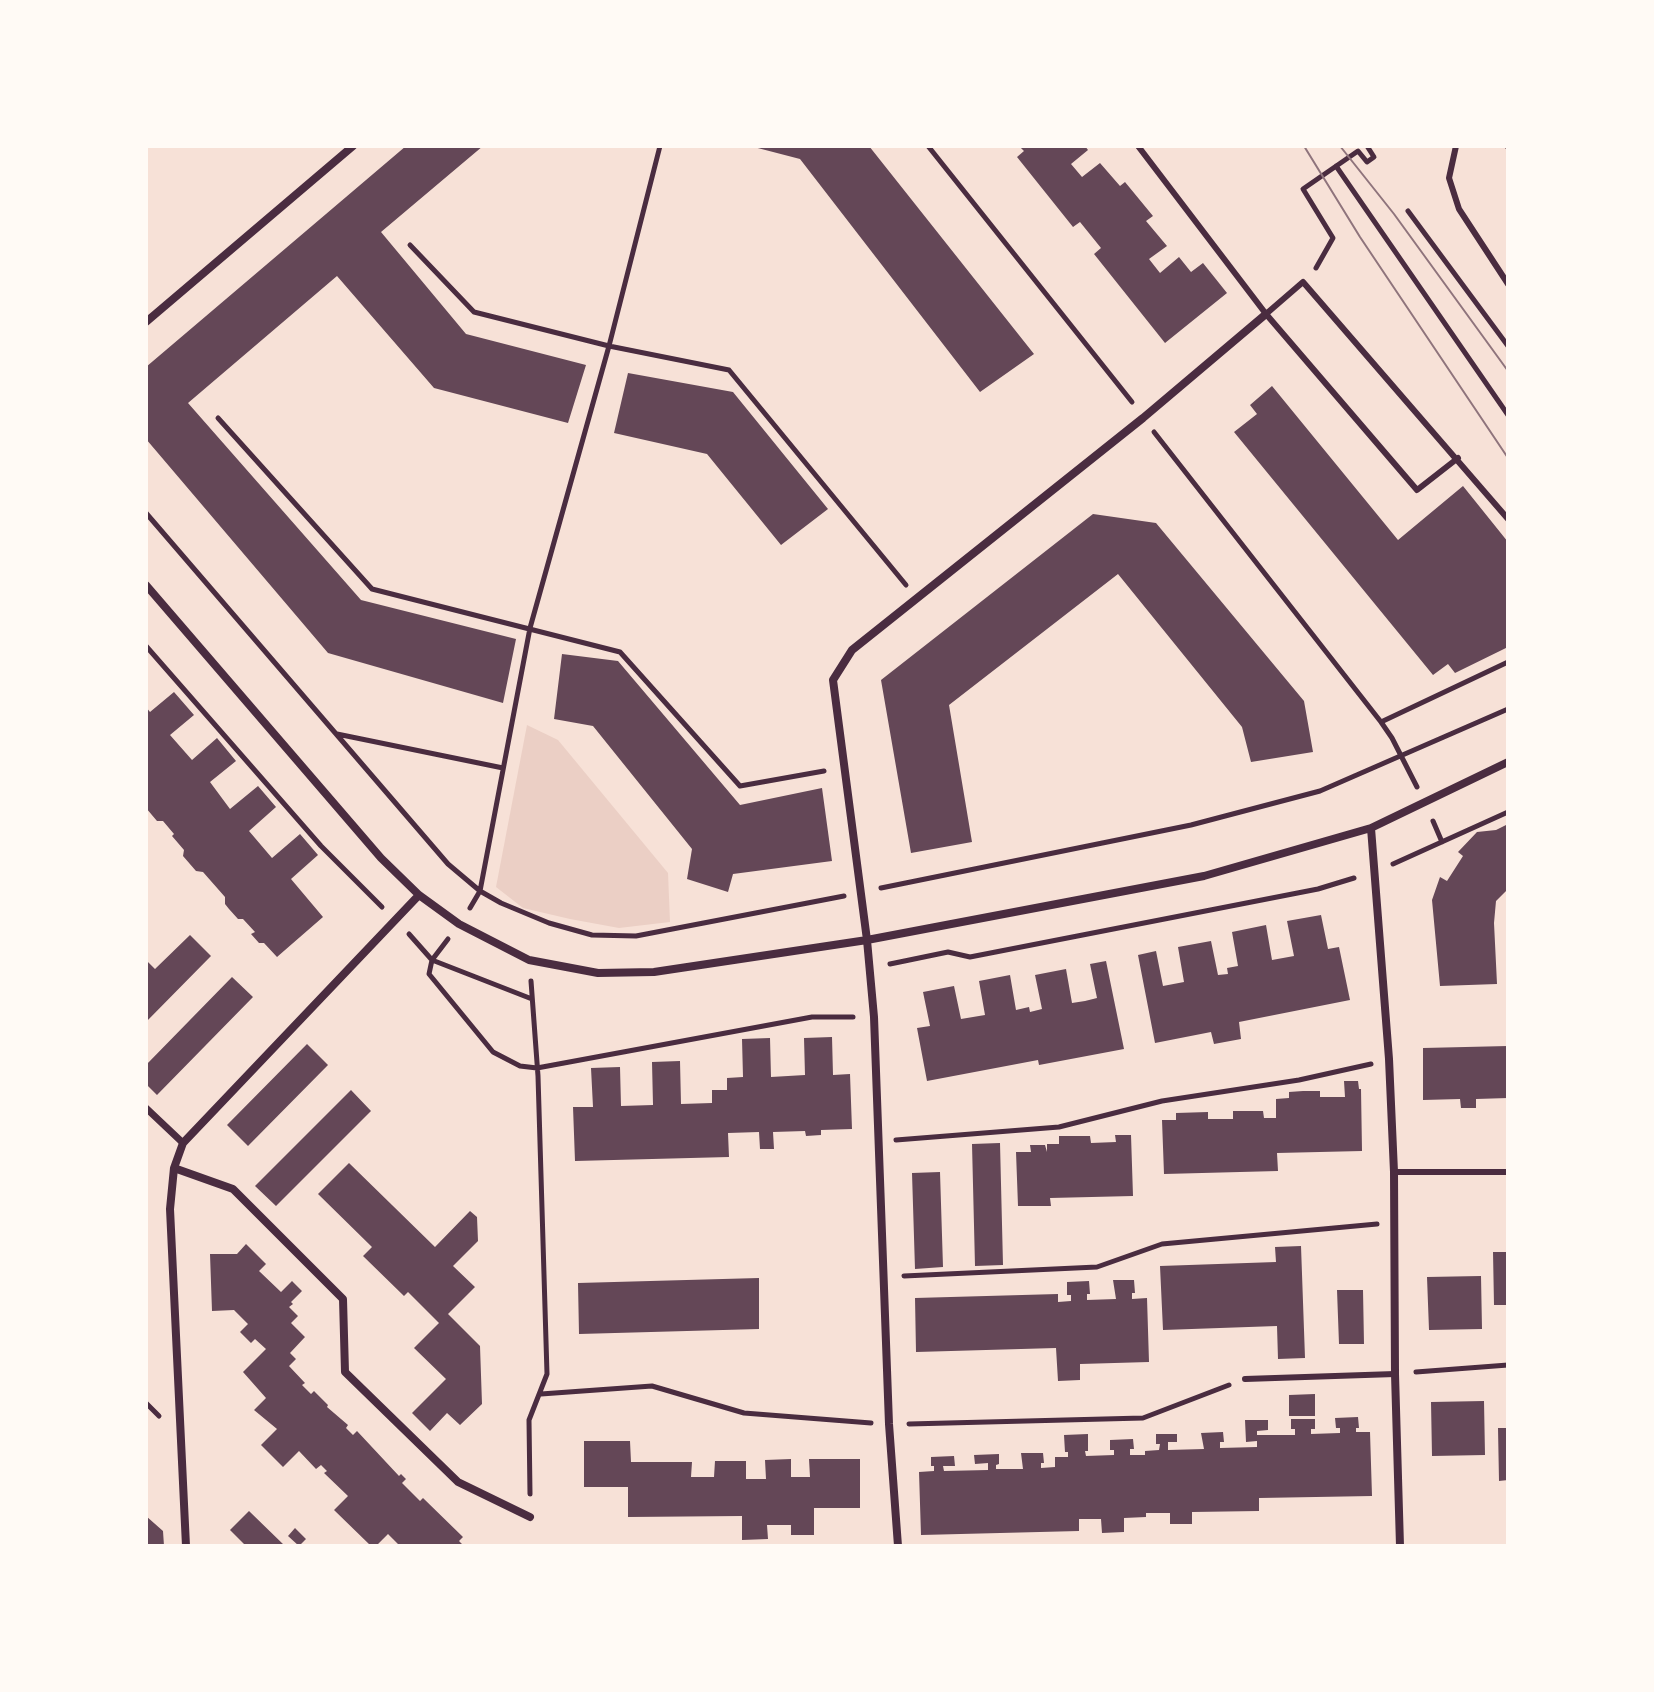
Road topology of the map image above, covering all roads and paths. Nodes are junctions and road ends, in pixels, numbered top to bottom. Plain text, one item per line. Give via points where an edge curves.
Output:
1 (353, 146) edge
2 (660, 146) edge
3 (928, 146) edge
4 (1138, 146) edge
5 (1367, 146) edge
6 (1456, 146) edge
7 (1336, 166) junction
8 (1408, 211) dead end
9 (410, 245) dead end
10 (1303, 282) junction
11 (1508, 284) edge
12 (1266, 314) junction
13 (146, 322) edge
14 (609, 346) junction
15 (1508, 346) edge
16 (1508, 415) edge
17 (218, 418) dead end
18 (1143, 418) junction
19 (1458, 458) junction
20 (146, 513) edge
21 (1508, 519) edge
22 (146, 585) edge
23 (917, 598) junction
24 (530, 628) junction
25 (146, 646) edge
26 (1508, 662) edge
27 (1508, 709) edge
28 (1381, 722) junction
29 (336, 734) junction
30 (1401, 756) junction
31 (1508, 762) edge
32 (845, 767) junction
33 (504, 768) junction
34 (1425, 801) junction
35 (1508, 812) edge
36 (1371, 828) junction
37 (1375, 871) junction
38 (480, 891) junction
39 (860, 892) junction
40 (419, 895) junction
41 (396, 920) junction
42 (459, 924) junction
43 (867, 940) junction
44 (432, 960) junction
45 (529, 960) junction
46 (870, 969) junction
47 (532, 999) junction
48 (874, 1017) junction
49 (1389, 1059) junction
50 (537, 1068) junction
51 (146, 1108) edge
52 (879, 1141) junction
53 (183, 1143) junction
54 (174, 1168) junction
55 (1394, 1172) junction
56 (1508, 1172) edge
57 (1396, 1222) junction
58 (883, 1277) junction
59 (1508, 1365) edge
60 (1395, 1374) junction
61 (1245, 1379) joint
62 (541, 1394) junction
63 (889, 1424) junction
64 (530, 1517) joint
65 (186, 1546) edge
66 (898, 1546) edge
67 (1400, 1546) edge

1 - 13 street
2 - 14 path
3 - 18 path
4 - 12 lane
5 - 7 path via 1374,157 1367,162 1358,151
6 - 11 lane via 1449,178 1459,209
7 - 10 path via 1303,189 1333,238
7 - 16 path
8 - 15 path
9 - 14 path via 474,312
10 - 12 lane
10 - 19 lane
12 - 18 street
12 - 19 lane via 1417,490
14 - 23 path via 729,370
14 - 24 path
17 - 24 path via 372,589
18 - 23 street
18 - 28 path
19 - 21 lane
20 - 29 path
22 - 40 street via 381,858
23 - 32 street via 852,650 833,680
24 - 32 path via 620,652 740,786
24 - 33 path
25 - 41 path via 321,846
26 - 28 path
27 - 30 path
28 - 30 path
29 - 33 path
29 - 38 path via 448,864
30 - 34 path
30 - 39 path via 1320,791 1205,821
31 - 34 street
32 - 39 street
33 - 38 path
34 - 36 street
35 - 37 path
36 - 37 street
36 - 43 street via 1204,876
37 - 46 path via 1318,889 1000,952 970,957 948,952
37 - 49 street
38 - 39 path via 578,931 636,936
38 - 42 path
39 - 43 street
40 - 41 street
40 - 42 street
41 - 44 path
41 - 53 street
42 - 44 path
42 - 45 street
43 - 45 street via 654,972 598,973
43 - 46 street
44 - 47 path
44 - 50 path via 429,974 493,1052
45 - 47 path
46 - 48 street
47 - 50 path
48 - 50 path via 812,1017
48 - 52 street
49 - 52 path via 1299,1080 1162,1101 1059,1127
49 - 55 street
50 - 62 path via 547,1374
51 - 53 street
52 - 58 street
53 - 54 street
54 - 64 street via 233,1189 343,1299 345,1372 458,1482
54 - 65 street via 170,1209
55 - 56 lane
55 - 57 street
57 - 58 path via 1162,1244 1097,1267
57 - 60 street
58 - 63 street
59 - 60 path
60 - 61 lane
60 - 67 street
61 - 63 path via 1143,1418
62 - 63 path via 652,1386 744,1413
62 - 64 path via 529,1420
63 - 66 street

